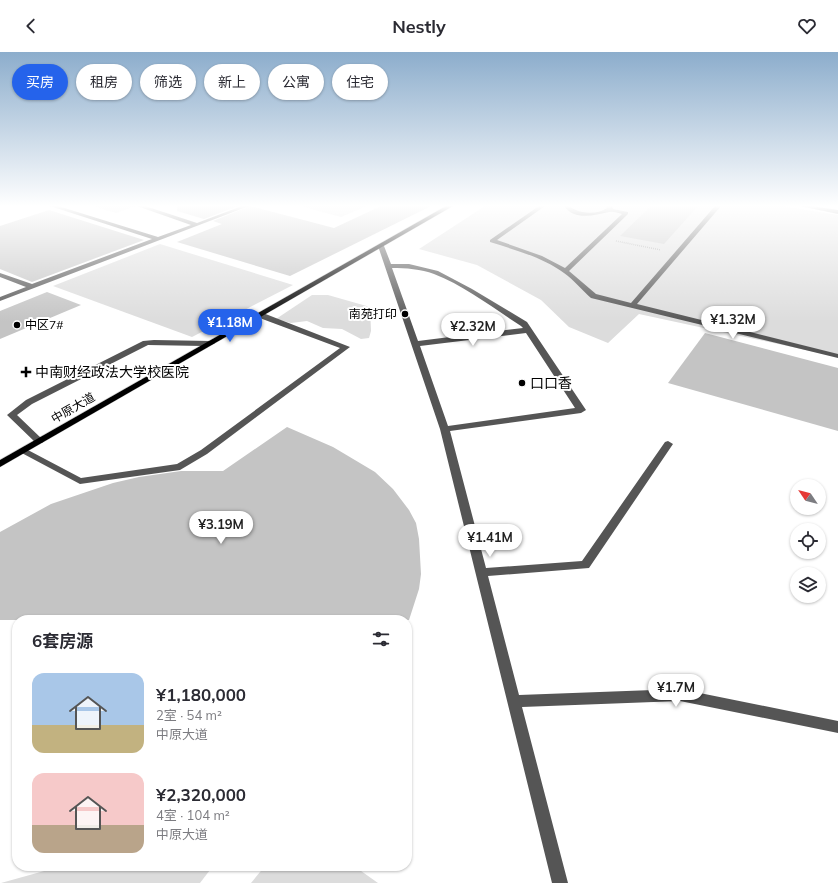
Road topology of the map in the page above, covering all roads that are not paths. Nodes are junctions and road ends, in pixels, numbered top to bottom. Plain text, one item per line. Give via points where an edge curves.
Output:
1 (142, 245) edge
2 (504, 245) edge
3 (593, 245) edge
4 (684, 245) edge
5 (380, 246) joint
6 (388, 266) junction
7 (565, 271) junction
8 (0, 275) edge
9 (32, 287) junction
10 (0, 299) edge
11 (633, 305) junction
12 (260, 315) junction
13 (528, 330) junction
14 (211, 343) junction
15 (416, 344) junction
16 (838, 356) edge
17 (446, 428) junction
18 (39, 441) junction
19 (668, 444) dead end
20 (23, 451) junction
21 (0, 464) edge
22 (482, 572) junction
23 (514, 701) junction
24 (838, 727) edge
25 (560, 883) edge

1 - 9 street
2 - 7 street via 535,255
3 - 7 street
4 - 11 street
5 - 6 street
5 - 12 main road, 中原大道
6 - 13 street via 409,266 436,272 524,324
6 - 15 street
7 - 11 street via 594,296
8 - 9 street
9 - 10 street
11 - 16 street
12 - 14 main road, 中原大道
12 - 20 street via 346,347 180,467 80,481
13 - 15 street
13 - 17 street via 580,410
14 - 18 main road, 中原大道
14 - 18 street via 146,343 28,402 12,415
15 - 17 street
17 - 22 street
18 - 20 main road, 中原大道
19 - 22 street via 585,565
20 - 21 main road, 中原大道
22 - 23 street
23 - 24 street via 680,695
23 - 25 street

